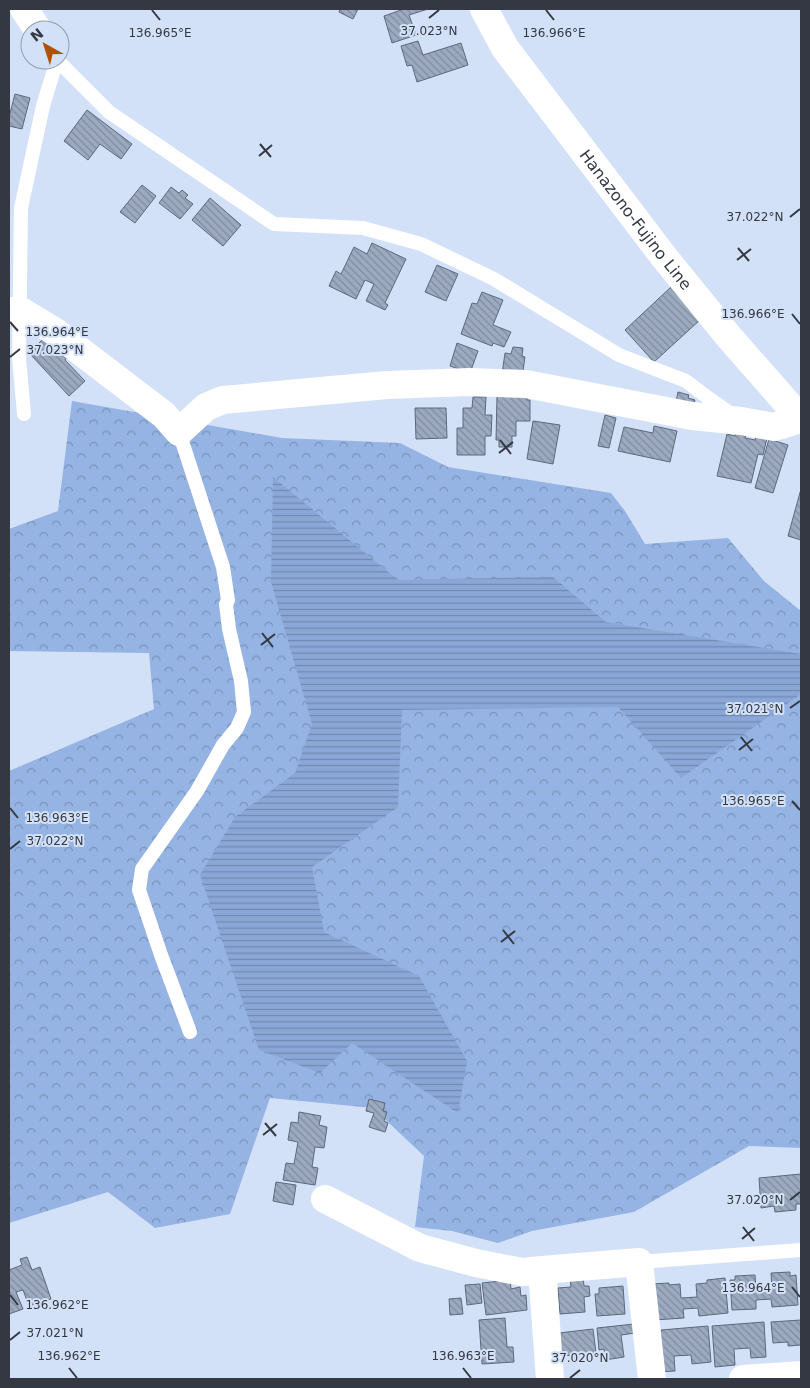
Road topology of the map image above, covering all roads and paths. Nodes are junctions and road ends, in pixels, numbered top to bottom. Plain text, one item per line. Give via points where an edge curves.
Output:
1 (24, 9) edge
2 (484, 9) edge
3 (31, 20) edge
4 (54, 70) edge
5 (67, 70) edge
6 (15, 311) edge
7 (24, 414) dead end
8 (801, 419) edge
9 (741, 421) junction
10 (179, 432) junction
11 (190, 1032) dead end
12 (325, 1199) dead end
13 (801, 1250) edge
14 (639, 1262) junction
15 (542, 1270) junction
16 (801, 1376) edge
17 (550, 1379) edge
18 (652, 1379) edge
19 (757, 1379) edge

1 - 3 street
2 - 8 street, Hanazono-Fujino Line via 505,48 658,249 728,337
4 - 6 lane via 21,208
5 - 9 lane via 109,112 274,224 363,228 421,244 494,279 619,355 686,381
6 - 7 lane
6 - 10 street via 54,331 164,415
8 - 9 street via 774,426
9 - 10 street via 692,416 526,384 469,382 388,385 223,400 206,407
10 - 11 lane via 224,567 229,629 241,681 244,712 197,791 142,869 139,890
12 - 15 street via 420,1248 522,1272
13 - 14 lane
14 - 15 street
14 - 18 street
15 - 17 street
16 - 19 street

